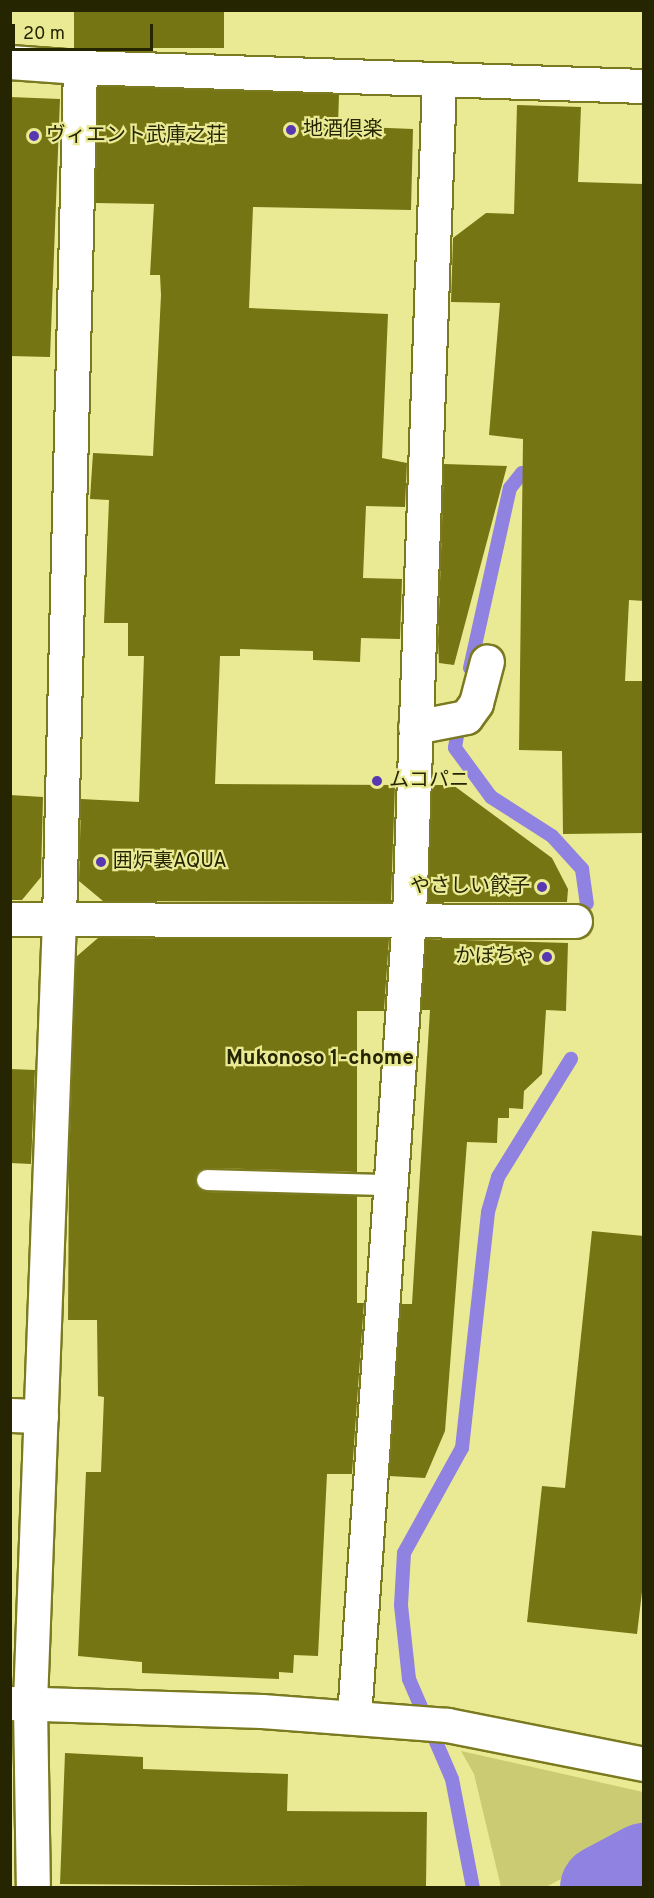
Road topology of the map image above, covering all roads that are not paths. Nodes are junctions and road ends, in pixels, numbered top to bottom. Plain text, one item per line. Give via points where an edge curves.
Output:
1 (10, 62) edge
2 (80, 67) junction
3 (439, 81) junction
4 (644, 86) edge
5 (487, 661) dead end
6 (442, 723) junction
7 (409, 916) junction
8 (10, 919) edge
9 (59, 919) junction
10 (575, 921) dead end
11 (207, 1180) dead end
12 (390, 1185) junction
13 (26, 1415) edge
14 (20, 1703) edge
15 (354, 1717) junction
16 (644, 1764) edge
17 (25, 1887) edge

1 - 2 street
2 - 3 street
2 - 9 street
3 - 4 street
3 - 6 street
5 - 6 street via 476,703
6 - 7 street
7 - 9 street
7 - 10 street
7 - 12 street
8 - 9 street
9 - 13 street
11 - 12 lane
12 - 15 street
13 - 14 street
14 - 15 street
14 - 17 street
15 - 16 street via 447,1725

